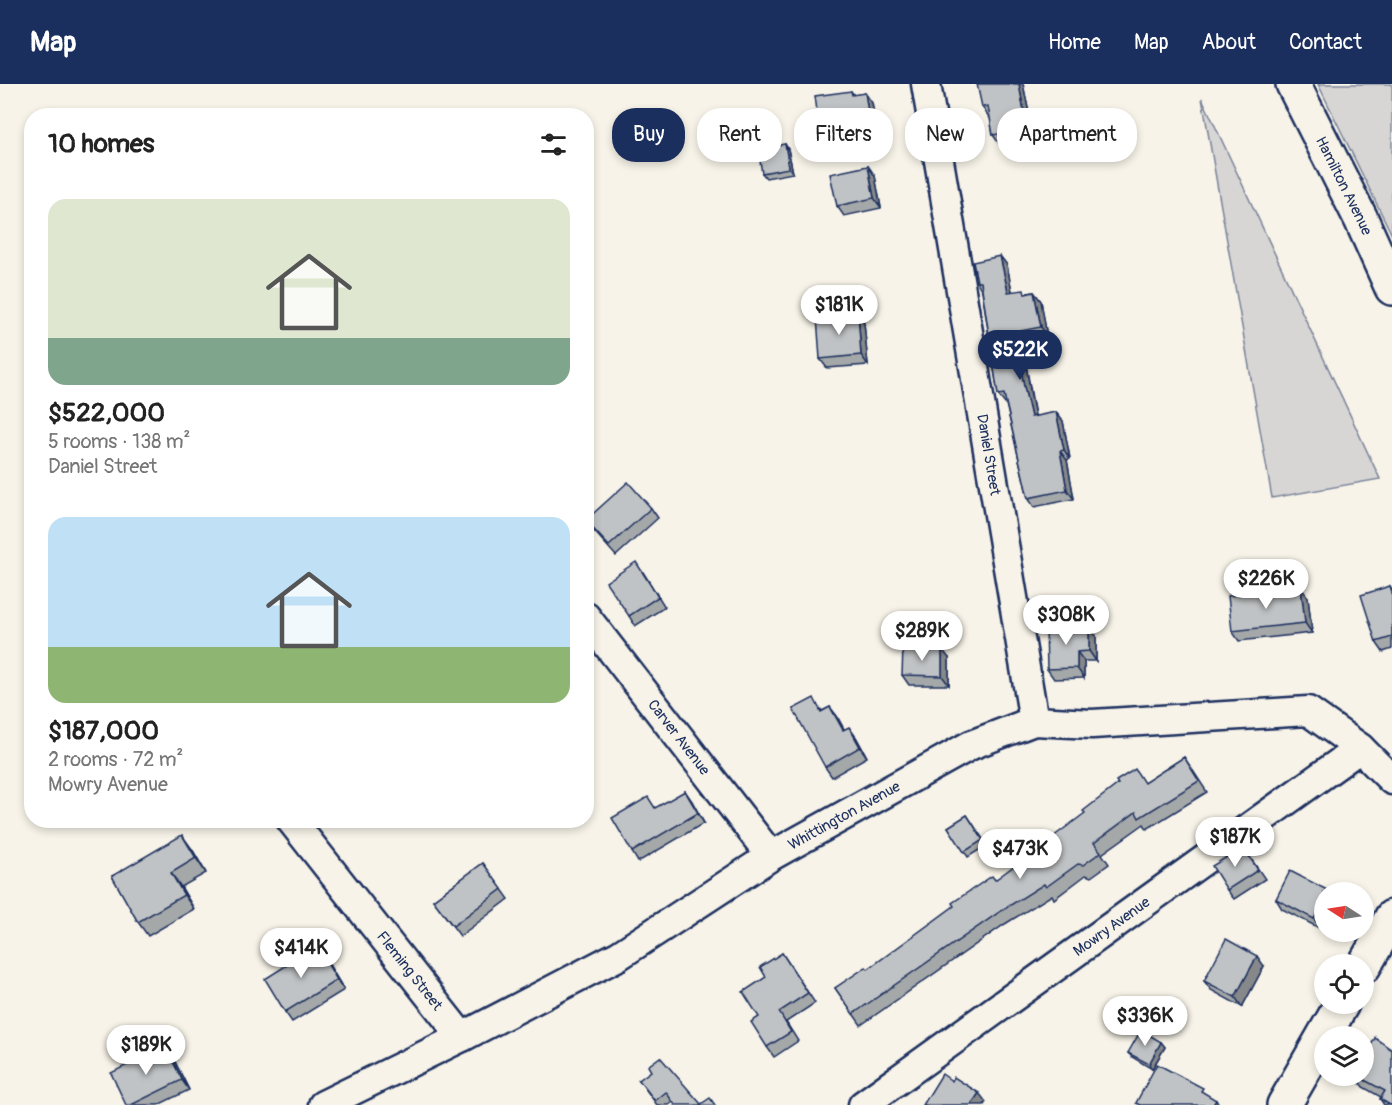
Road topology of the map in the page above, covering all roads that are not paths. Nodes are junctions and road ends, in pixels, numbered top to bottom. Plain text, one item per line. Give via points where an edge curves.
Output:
1 (926, 84) edge
2 (1293, 84) edge
3 (1392, 288) edge
4 (594, 627) edge
5 (1034, 721) junction
6 (1360, 748) junction
7 (1392, 780) edge
8 (297, 828) edge
9 (771, 856) junction
10 (1392, 917) edge
11 (1371, 954) edge
12 (1336, 1014) edge
13 (462, 1037) junction
14 (323, 1105) edge
15 (863, 1105) edge
16 (1284, 1105) edge

1 - 5 street, Daniel Street
2 - 3 main road, Hamilton Avenue
4 - 9 street, Carver Avenue
5 - 6 street, Whittington Avenue via 1092,724 1308,711
5 - 9 street, Whittington Avenue via 971,745
6 - 7 street, Whittington Avenue
6 - 15 street, Mowry Avenue
8 - 13 street, Fleming Street
9 - 13 street, Whittington Avenue via 618,956
10 - 11 main road
12 - 16 main road
13 - 14 street, Whittington Avenue

